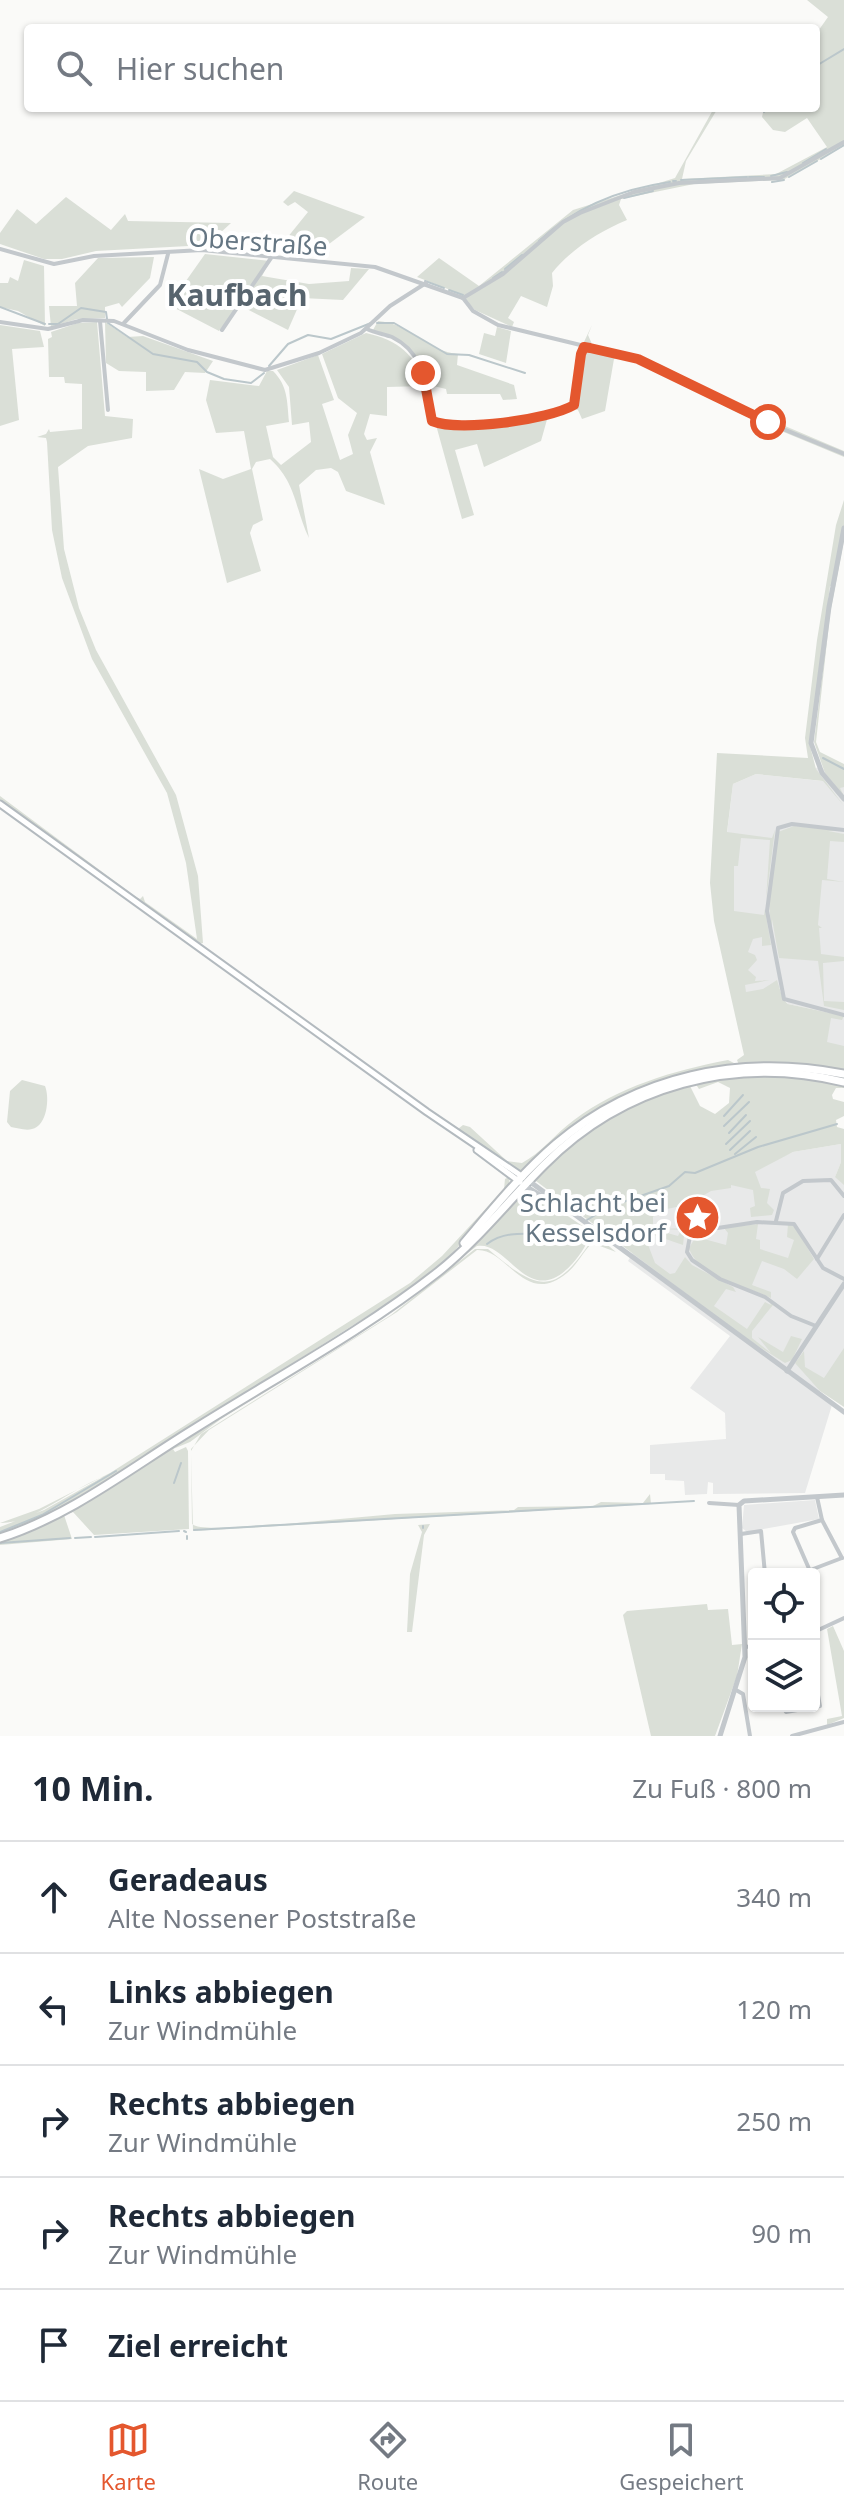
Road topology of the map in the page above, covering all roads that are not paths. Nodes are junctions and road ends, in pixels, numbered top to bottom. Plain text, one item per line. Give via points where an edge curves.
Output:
1 (844, 142) edge
2 (0, 249) edge
3 (168, 254) junction
4 (271, 258) junction
5 (426, 283) junction
6 (463, 298) junction
7 (100, 320) junction
8 (0, 322) edge
9 (123, 324) junction
10 (367, 329) junction
11 (222, 330) dead end
12 (584, 347) junction
13 (108, 410) dead end
14 (844, 454) edge
15 (844, 528) edge
16 (844, 799) edge
17 (0, 804) edge
18 (844, 830) edge
19 (844, 1015) edge
20 (844, 1074) edge
21 (844, 1082) edge
22 (524, 1181) junction
23 (844, 1196) edge
24 (844, 1215) edge
25 (776, 1221) junction
26 (817, 1259) junction
27 (844, 1281) edge
28 (816, 1326) junction
29 (787, 1371) junction
30 (844, 1412) edge
31 (844, 1495) edge
32 (817, 1497) junction
33 (709, 1503) dead end
34 (739, 1505) junction
35 (822, 1520) junction
36 (741, 1534) junction
37 (0, 1537) edge
38 (843, 1557) edge
39 (764, 1568) edge
40 (809, 1568) edge
41 (817, 1568) edge
42 (844, 1618) edge
43 (820, 1629) edge
44 (745, 1647) junction
45 (748, 1647) edge
46 (736, 1690) junction
47 (844, 1722) edge
48 (825, 1729) junction
49 (720, 1736) edge
50 (750, 1736) edge
51 (792, 1736) edge
52 (825, 1736) edge

1 - 6 street via 780,178 679,183 618,198 571,217 503,274
2 - 3 street, Oberstraße via 54,264 110,254
3 - 4 street, Oberstraße via 202,250
3 - 9 street via 160,285
4 - 5 street, Oberstraße via 375,267
4 - 11 street
5 - 6 street, Oberstraße
5 - 10 street
6 - 12 street, Oberstraße via 473,311 498,325
7 - 8 street via 48,329
7 - 9 street
7 - 13 street
9 - 10 street via 188,350 265,370 319,353
10 - 12 street via 389,336 412,353 423,373 432,421 443,424 493,423 570,407 577,401
12 - 14 street, Oberstraße via 638,359 754,417
15 - 16 street via 811,743 816,763
17 - 22 main road
18 - 19 street via 792,824 778,828 767,911 784,999
20 - 22 main road via 762,1066 663,1082 580,1125
21 - 22 main road via 763,1072 679,1083 593,1124
22 - 29 street
22 - 37 main road via 425,1281 93,1492
23 - 25 street via 831,1180 803,1181 783,1193
24 - 26 street
25 - 26 street via 798,1228
25 - 28 street via 698,1231 690,1236 687,1252 720,1279
26 - 27 street
27 - 28 street
28 - 29 street
29 - 30 street
31 - 32 street
32 - 34 street
32 - 35 street
33 - 34 street
34 - 36 street
35 - 38 street
35 - 40 street via 793,1529
36 - 39 street via 761,1531
36 - 44 street
38 - 41 street
42 - 43 street
44 - 45 street
44 - 46 street
46 - 49 street
46 - 50 street via 743,1694
47 - 48 street
48 - 51 street
48 - 52 street

